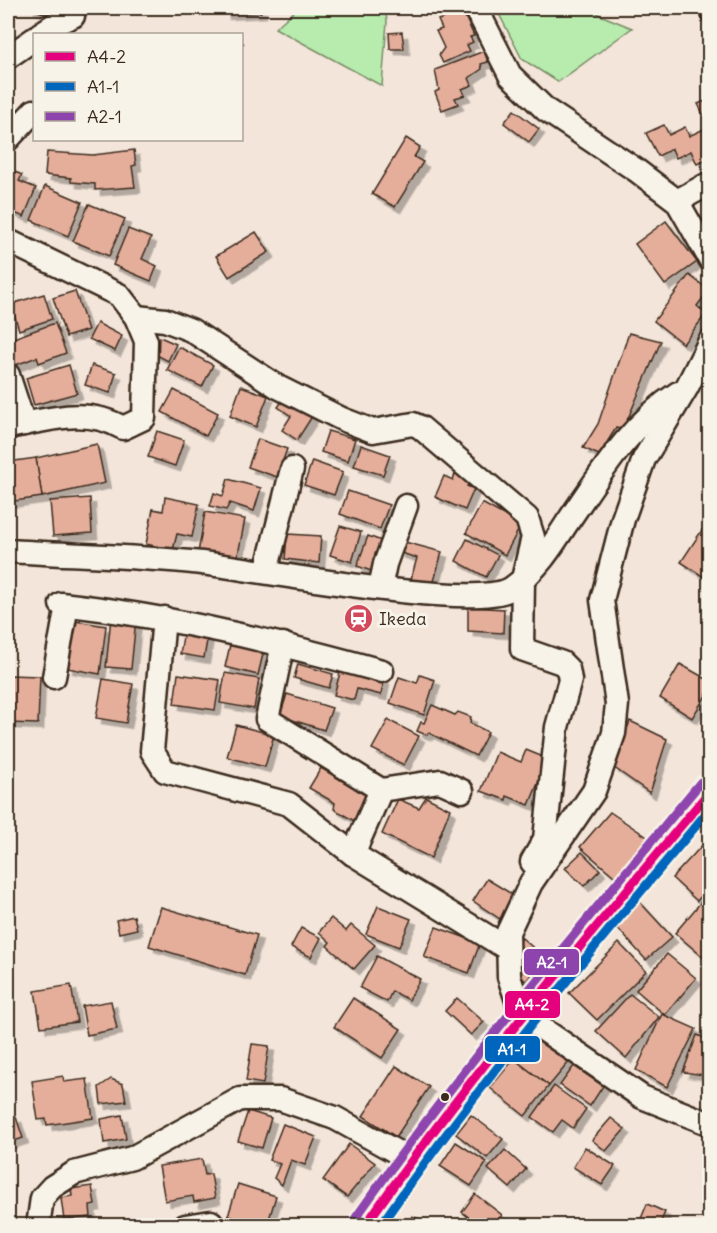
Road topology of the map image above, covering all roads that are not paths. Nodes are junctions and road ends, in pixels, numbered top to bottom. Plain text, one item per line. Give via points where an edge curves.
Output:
1 (476, 8) edge
2 (73, 19) edge
3 (41, 33) edge
4 (33, 40) edge
5 (8, 57) edge
6 (33, 112) edge
7 (8, 138) edge
8 (710, 183) edge
9 (677, 201) junction
10 (8, 242) edge
11 (710, 259) edge
12 (136, 317) junction
13 (710, 341) edge
14 (8, 375) edge
15 (687, 387) junction
16 (16, 426) edge
17 (292, 469) dead end
18 (406, 506) dead end
19 (8, 551) edge
20 (266, 572) junction
21 (523, 579) junction
22 (380, 588) junction
23 (164, 618) junction
24 (283, 644) junction
25 (382, 671) dead end
26 (54, 677) dead end
27 (381, 790) junction
28 (710, 790) edge
29 (462, 791) dead end
30 (353, 854) junction
31 (531, 883) junction
32 (508, 949) junction
33 (522, 1015) junction
34 (674, 1110) junction
35 (710, 1110) edge
36 (710, 1124) edge
37 (411, 1160) junction
38 (211, 1222) dead end
39 (38, 1226) edge
40 (185, 1226) edge
41 (365, 1226) edge

1 - 9 street via 510,75 546,110
2 - 3 street via 57,22
4 - 5 street
6 - 7 street
8 - 9 street
9 - 11 street
10 - 12 street via 119,295
12 - 16 street via 146,341 144,418 123,428 109,420 74,415
12 - 21 street via 165,320 191,330 278,387 342,419 373,430 413,424 420,427 527,518 533,537
13 - 15 street
14 - 16 street
15 - 21 street via 655,408 618,448 538,567
15 - 31 street via 644,459 602,600 617,704 614,733 594,791
17 - 20 street
18 - 22 street
19 - 20 street via 200,563
20 - 22 street
21 - 22 street via 510,590 479,597
21 - 31 street via 522,649 562,663 570,680 558,727 545,839 527,872
23 - 24 street
23 - 26 street via 64,604
23 - 30 street via 152,751 165,771 289,804
24 - 25 street
24 - 27 street via 267,719
27 - 29 street via 440,781
27 - 30 street
28 - 33 main road
30 - 32 street
31 - 32 street via 508,932
32 - 33 street via 509,977
33 - 34 street via 642,1097
33 - 37 main road
34 - 35 street
34 - 36 street
37 - 39 street via 334,1118 280,1099 240,1099 132,1158 74,1173 42,1198
37 - 41 main road
38 - 40 street

